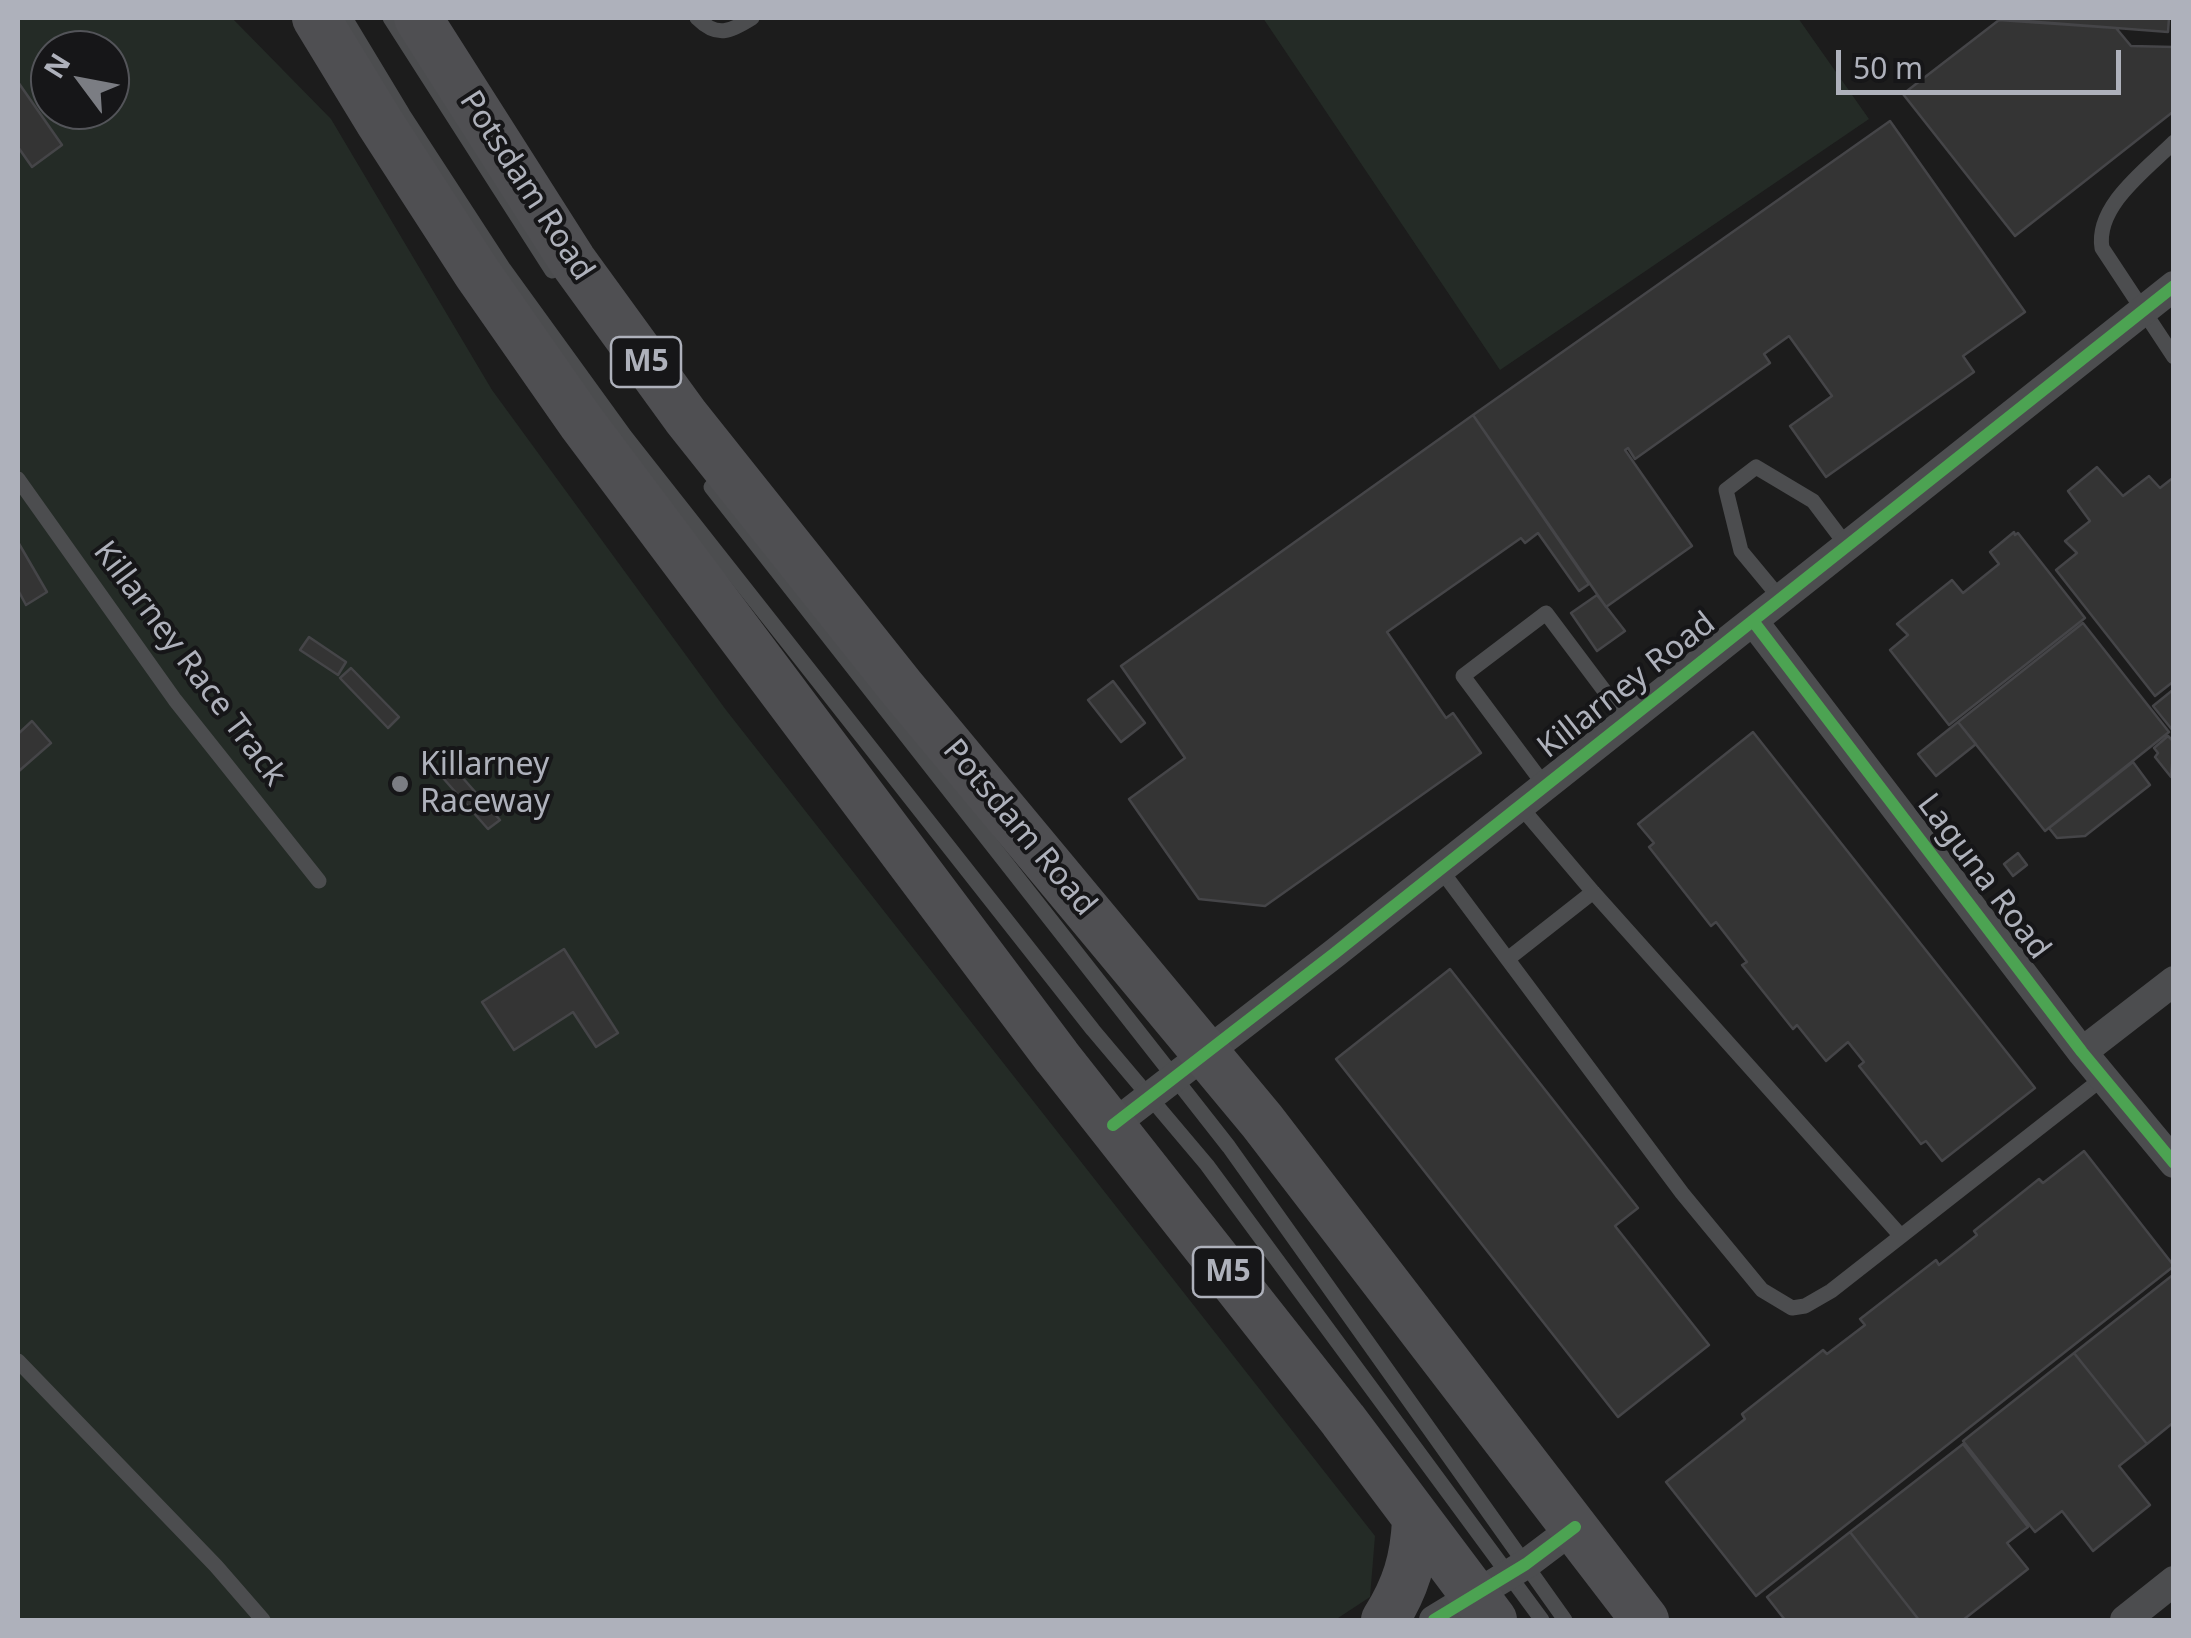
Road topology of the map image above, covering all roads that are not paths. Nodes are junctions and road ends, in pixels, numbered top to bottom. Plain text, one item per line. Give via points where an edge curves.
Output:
1 (316, 18) edge
2 (345, 18) edge
3 (390, 18) edge
4 (418, 18) edge
5 (697, 18) edge
6 (752, 18) edge
7 (2174, 142) edge
8 (560, 281) dead end
9 (2174, 286) edge
10 (2142, 312) junction
11 (2174, 358) edge
12 (700, 473) dead end
13 (18, 479) edge
14 (1847, 546) junction
15 (1780, 598) junction
16 (1753, 621) junction
17 (1627, 721) junction
18 (1546, 786) junction
19 (1520, 806) junction
20 (1441, 870) junction
21 (319, 881) dead end
22 (1592, 892) junction
23 (1509, 958) junction
24 (2174, 981) edge
25 (2082, 1052) junction
26 (1190, 1065) junction
27 (2103, 1078) junction
28 (1131, 1112) junction
29 (2174, 1162) edge
30 (1900, 1235) junction
31 (18, 1361) edge
32 (1416, 1520) junction
33 (1575, 1527) junction
34 (2174, 1581) edge
35 (1487, 1595) edge
36 (264, 1620) edge
37 (1385, 1620) edge
38 (1542, 1620) edge
39 (1564, 1620) edge
40 (1644, 1620) edge
41 (2125, 1620) edge

1 - 28 main road, M5 via 477,273 581,422 1058,1057
2 - 28 lane via 504,270
3 - 8 lane
4 - 26 main road, Potsdam Road / M5 via 572,260 686,417
5 - 6 lane via 722,33
7 - 10 lane via 2122,195 2101,229 2102,248
9 - 10 street, Killarney Road
10 - 11 lane
10 - 14 street, Killarney Road
12 - 26 lane
13 - 21 lane, Killarney Race Track via 175,700
14 - 15 street, Killarney Road
14 - 15 lane via 1813,502 1756,467 1726,490 1742,551
15 - 16 street, Killarney Road
16 - 17 street, Killarney Road
16 - 25 street, Laguna Road
17 - 18 street, Killarney Road
17 - 18 lane via 1546,613 1463,676
18 - 19 street, Killarney Road
19 - 20 street, Killarney Road
19 - 22 lane
20 - 23 lane
20 - 26 street, Killarney Road
22 - 23 lane
22 - 30 lane
23 - 30 lane via 1682,1193 1778,1302 1805,1306
24 - 25 street
25 - 27 street, Laguna Road
26 - 28 street, Killarney Road
26 - 33 main road, Potsdam Road / M5 via 1387,1280
26 - 35 lane via 1229,1147
27 - 29 street, Laguna Road
27 - 30 lane
28 - 32 main road, M5
28 - 35 lane via 1207,1165
31 - 36 lane
32 - 35 main road, M5
32 - 37 main road via 1407,1581
33 - 35 street
33 - 40 main road, Potsdam Road / M5
34 - 41 street
35 - 38 lane
35 - 39 lane

